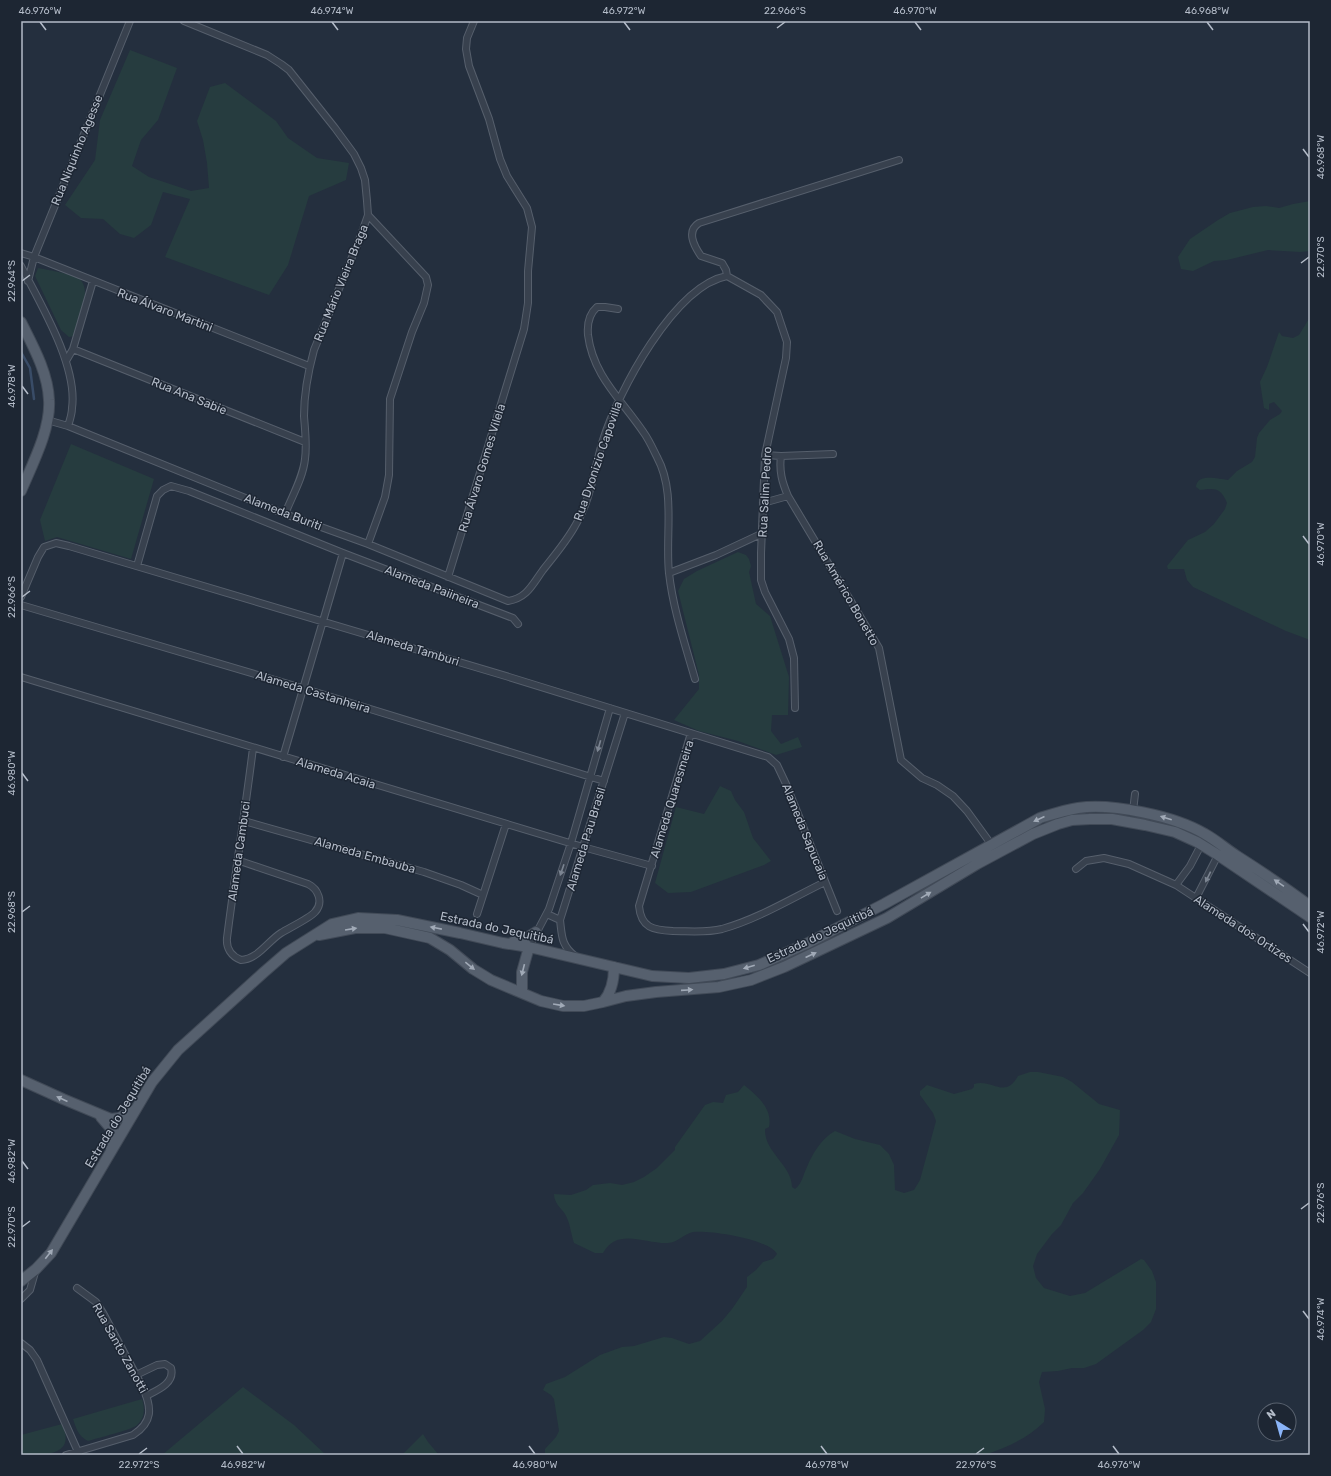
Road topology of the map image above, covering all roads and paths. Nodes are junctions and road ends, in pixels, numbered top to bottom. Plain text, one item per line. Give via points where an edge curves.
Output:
1 (130, 21) edge
2 (184, 21) edge
3 (474, 21) edge
4 (899, 160) dead end
5 (368, 215) junction
6 (21, 253) edge
7 (34, 257) junction
8 (21, 266) edge
9 (727, 276) junction
10 (28, 281) junction
11 (93, 281) junction
12 (618, 309) dead end
13 (21, 322) edge
14 (73, 349) junction
15 (66, 360) junction
16 (309, 366) junction
17 (619, 399) junction
18 (47, 420) junction
19 (68, 426) junction
20 (305, 442) junction
21 (834, 454) dead end
22 (765, 455) junction
23 (781, 456) junction
24 (21, 491) edge
25 (788, 496) junction
26 (763, 503) junction
27 (285, 514) junction
28 (763, 533) junction
29 (368, 544) junction
30 (343, 553) junction
31 (137, 566) junction
32 (669, 573) junction
33 (448, 577) junction
34 (21, 597) edge
35 (518, 599) joint
36 (21, 605) edge
37 (322, 622) junction
38 (518, 624) dead end
39 (21, 677) edge
40 (695, 679) dead end
41 (302, 688) junction
42 (610, 708) junction
43 (795, 708) dead end
44 (625, 713) junction
45 (691, 733) junction
46 (253, 748) junction
47 (282, 757) junction
48 (768, 757) joint
49 (591, 776) junction
50 (604, 781) junction
51 (1135, 794) dead end
52 (1133, 811) junction
53 (244, 821) junction
54 (506, 824) junction
55 (571, 843) junction
56 (991, 844) junction
57 (1201, 844) junction
58 (582, 847) junction
59 (1218, 855) junction
60 (237, 860) junction
61 (652, 866) junction
62 (1076, 870) dead end
63 (825, 882) junction
64 (1176, 885) junction
65 (483, 895) junction
66 (1196, 898) junction
67 (1310, 906) edge
68 (837, 911) dead end
69 (477, 914) dead end
70 (547, 914) junction
71 (1310, 917) edge
72 (560, 920) junction
73 (536, 932) junction
74 (312, 937) junction
75 (504, 943) junction
76 (529, 947) junction
77 (580, 959) junction
78 (614, 967) junction
79 (1310, 973) edge
80 (522, 993) junction
81 (603, 1002) junction
82 (21, 1080) edge
83 (134, 1110) junction
84 (98, 1114) junction
85 (110, 1153) junction
86 (36, 1269) junction
87 (21, 1282) edge
88 (77, 1288) dead end
89 (21, 1299) edge
90 (21, 1343) edge
91 (136, 1375) junction
92 (146, 1396) junction
93 (79, 1453) edge
94 (66, 1455) edge

1 - 7 street, Rua Niquinho Agesse
2 - 5 street, Rua Mário Vieira Braga via 267,55 289,70 335,128 362,168
3 - 33 street, Rua Álvaro Gomes Vilela via 467,38 469,66 500,159 507,176 527,208 532,227 524,329
4 - 9 street via 695,226 692,233 694,246 705,259 722,263
5 - 16 street, Rua Mário Vieira Braga
5 - 29 street via 426,277 428,285 390,399 389,475 385,497
6 - 7 street, Rua Álvaro Martini
7 - 10 street, Rua Niquinho Agesse
7 - 11 street, Rua Álvaro Martini
8 - 10 street
9 - 17 street, Rua Dyonizio Capovilla via 714,280 696,291 673,313 659,331
9 - 22 street, Rua Salim Pedro via 761,295 770,304 777,312 787,342 786,358
10 - 15 street via 54,330
11 - 14 street
11 - 16 street, Rua Álvaro Martini
12 - 17 street via 597,307 591,313 587,329 590,349 597,368
13 - 18 main road via 45,380 49,402
14 - 15 street
14 - 20 street, Rua Ana Sabie
15 - 19 street via 73,393 73,408
16 - 20 street, Rua Mário Vieira Braga via 304,414
17 - 32 street via 644,433 658,459 667,487
17 - 35 street, Rua Dyonizio Capovilla via 603,439 588,499 576,526 528,590
18 - 19 street, Alameda Buriti
18 - 24 main road
19 - 27 street, Alameda Buriti
20 - 27 street, Rua Mário Vieira Braga via 305,459 301,475
21 - 23 street
22 - 23 street
22 - 26 street, Rua Salim Pedro
23 - 25 street, Rua Américo Bonetto via 781,475
25 - 26 street
25 - 56 street, Rua Américo Bonetto via 879,648 901,760 922,778 953,796
26 - 28 street, Rua Salim Pedro
27 - 29 street, Alameda Buriti
28 - 32 street
28 - 43 street, Rua Salim Pedro via 761,580 790,639 794,658
29 - 33 street, Alameda Buriti
30 - 31 street, Alameda Paiineira via 190,491 170,486 157,496
30 - 37 street
30 - 38 street, Alameda Paiineira via 513,618
31 - 34 street, Alameda Tamburi via 56,543 44,547
31 - 37 street, Alameda Tamburi
32 - 40 street
33 - 35 street, Alameda Buriti via 508,601
36 - 41 street, Alameda Castanheira
37 - 41 street
37 - 42 street, Alameda Tamburi
39 - 46 street, Alameda Acaia
41 - 47 street
41 - 49 street, Alameda Castanheira
42 - 44 street, Alameda Tamburi
42 -> 49 street, Alameda Pau Brasil
44 - 45 street, Alameda Tamburi
44 - 50 street, Alameda Pau Brasil
45 - 48 street, Alameda Tamburi
45 - 61 street, Alameda Quaresmeira
46 - 47 street, Alameda Acaia
46 - 53 street, Alameda Cambuci
47 - 54 street, Alameda Acaia
48 - 63 street, Alameda Sapucaia via 777,765 782,775
49 - 50 street, Alameda Castanheira
49 - 55 street, Alameda Pau Brasil
50 - 58 street, Alameda Pau Brasil
51 - 52 street
52 -> 56 main road, Estrada do Jequitibá via 1090,807 1057,812 1040,818
67 -> 52 main road, Estrada do Jequitibá via 1204,833 1178,821
53 - 60 street, Alameda Cambuci
53 - 65 street, Alameda Embauba via 424,872
54 - 55 street, Alameda Acaia
54 - 65 street
55 - 58 street, Alameda Acaia
55 -> 70 street, Alameda Pau Brasil
56 -> 78 main road, Estrada do Jequitibá via 884,904 759,965 724,974 689,978 652,976
57 - 59 main road, Estrada do Jequitibá
57 - 64 street via 1190,866
81 -> 57 main road, Estrada do Jequitibá via 656,992 719,988 777,970 887,918 1021,840 1072,820 1112,819 1145,825 1175,832
58 - 61 street, Alameda Acaia
58 - 72 street, Alameda Pau Brasil
59 -> 66 street
59 - 71 main road, Estrada do Jequitibá
60 - 60 street, Alameda Cambuci via 226,943 240,960 254,956 279,934 314,913 320,902 316,889 308,884
61 - 63 street via 639,912 647,926 660,930 698,932 721,929 753,918
62 - 64 street, Alameda dos Ortizes via 1086,860 1104,858 1130,864
63 - 68 street, Alameda Sapucaia
64 - 66 street, Alameda dos Ortizes
65 - 69 street
66 - 79 street, Alameda dos Ortizes
70 - 72 street
70 - 73 street, Alameda Pau Brasil
72 - 77 street, Alameda Pau Brasil via 563,942 568,950
73 - 75 main road via 523,940
73 - 76 street, Alameda Pau Brasil
75 -> 74 main road, Estrada do Jequitibá via 397,920 358,918 332,924
74 -> 80 main road, Estrada do Jequitibá via 355,928 385,928 430,938 491,980
74 - 83 main road, Estrada do Jequitibá via 280,958 178,1050 152,1082
75 - 76 main road, Estrada do Jequitibá
76 - 77 main road, Estrada do Jequitibá
76 -> 80 main road via 522,972
77 - 78 main road, Estrada do Jequitibá
78 - 81 main road via 612,987
80 -> 81 main road, Estrada do Jequitibá via 563,1006 584,1006
84 -> 82 main road
83 - 84 main road via 115,1119
83 - 85 main road, Estrada do Jequitibá
84 - 85 main road via 113,1131
86 -> 85 main road, Estrada do Jequitibá via 51,1252
86 - 87 main road, Estrada do Jequitibá
86 - 89 street via 30,1290
88 - 91 street, Rua Santo Zanotti via 96,1302
90 - 93 street via 37,1360
91 - 92 street, Rua Santo Zanotti
91 - 92 street via 165,1364 171,1368 173,1373 170,1381
92 - 93 street, Rua Santo Zanotti via 150,1413 140,1431
93 - 94 street, Rua Santo Zanotti

